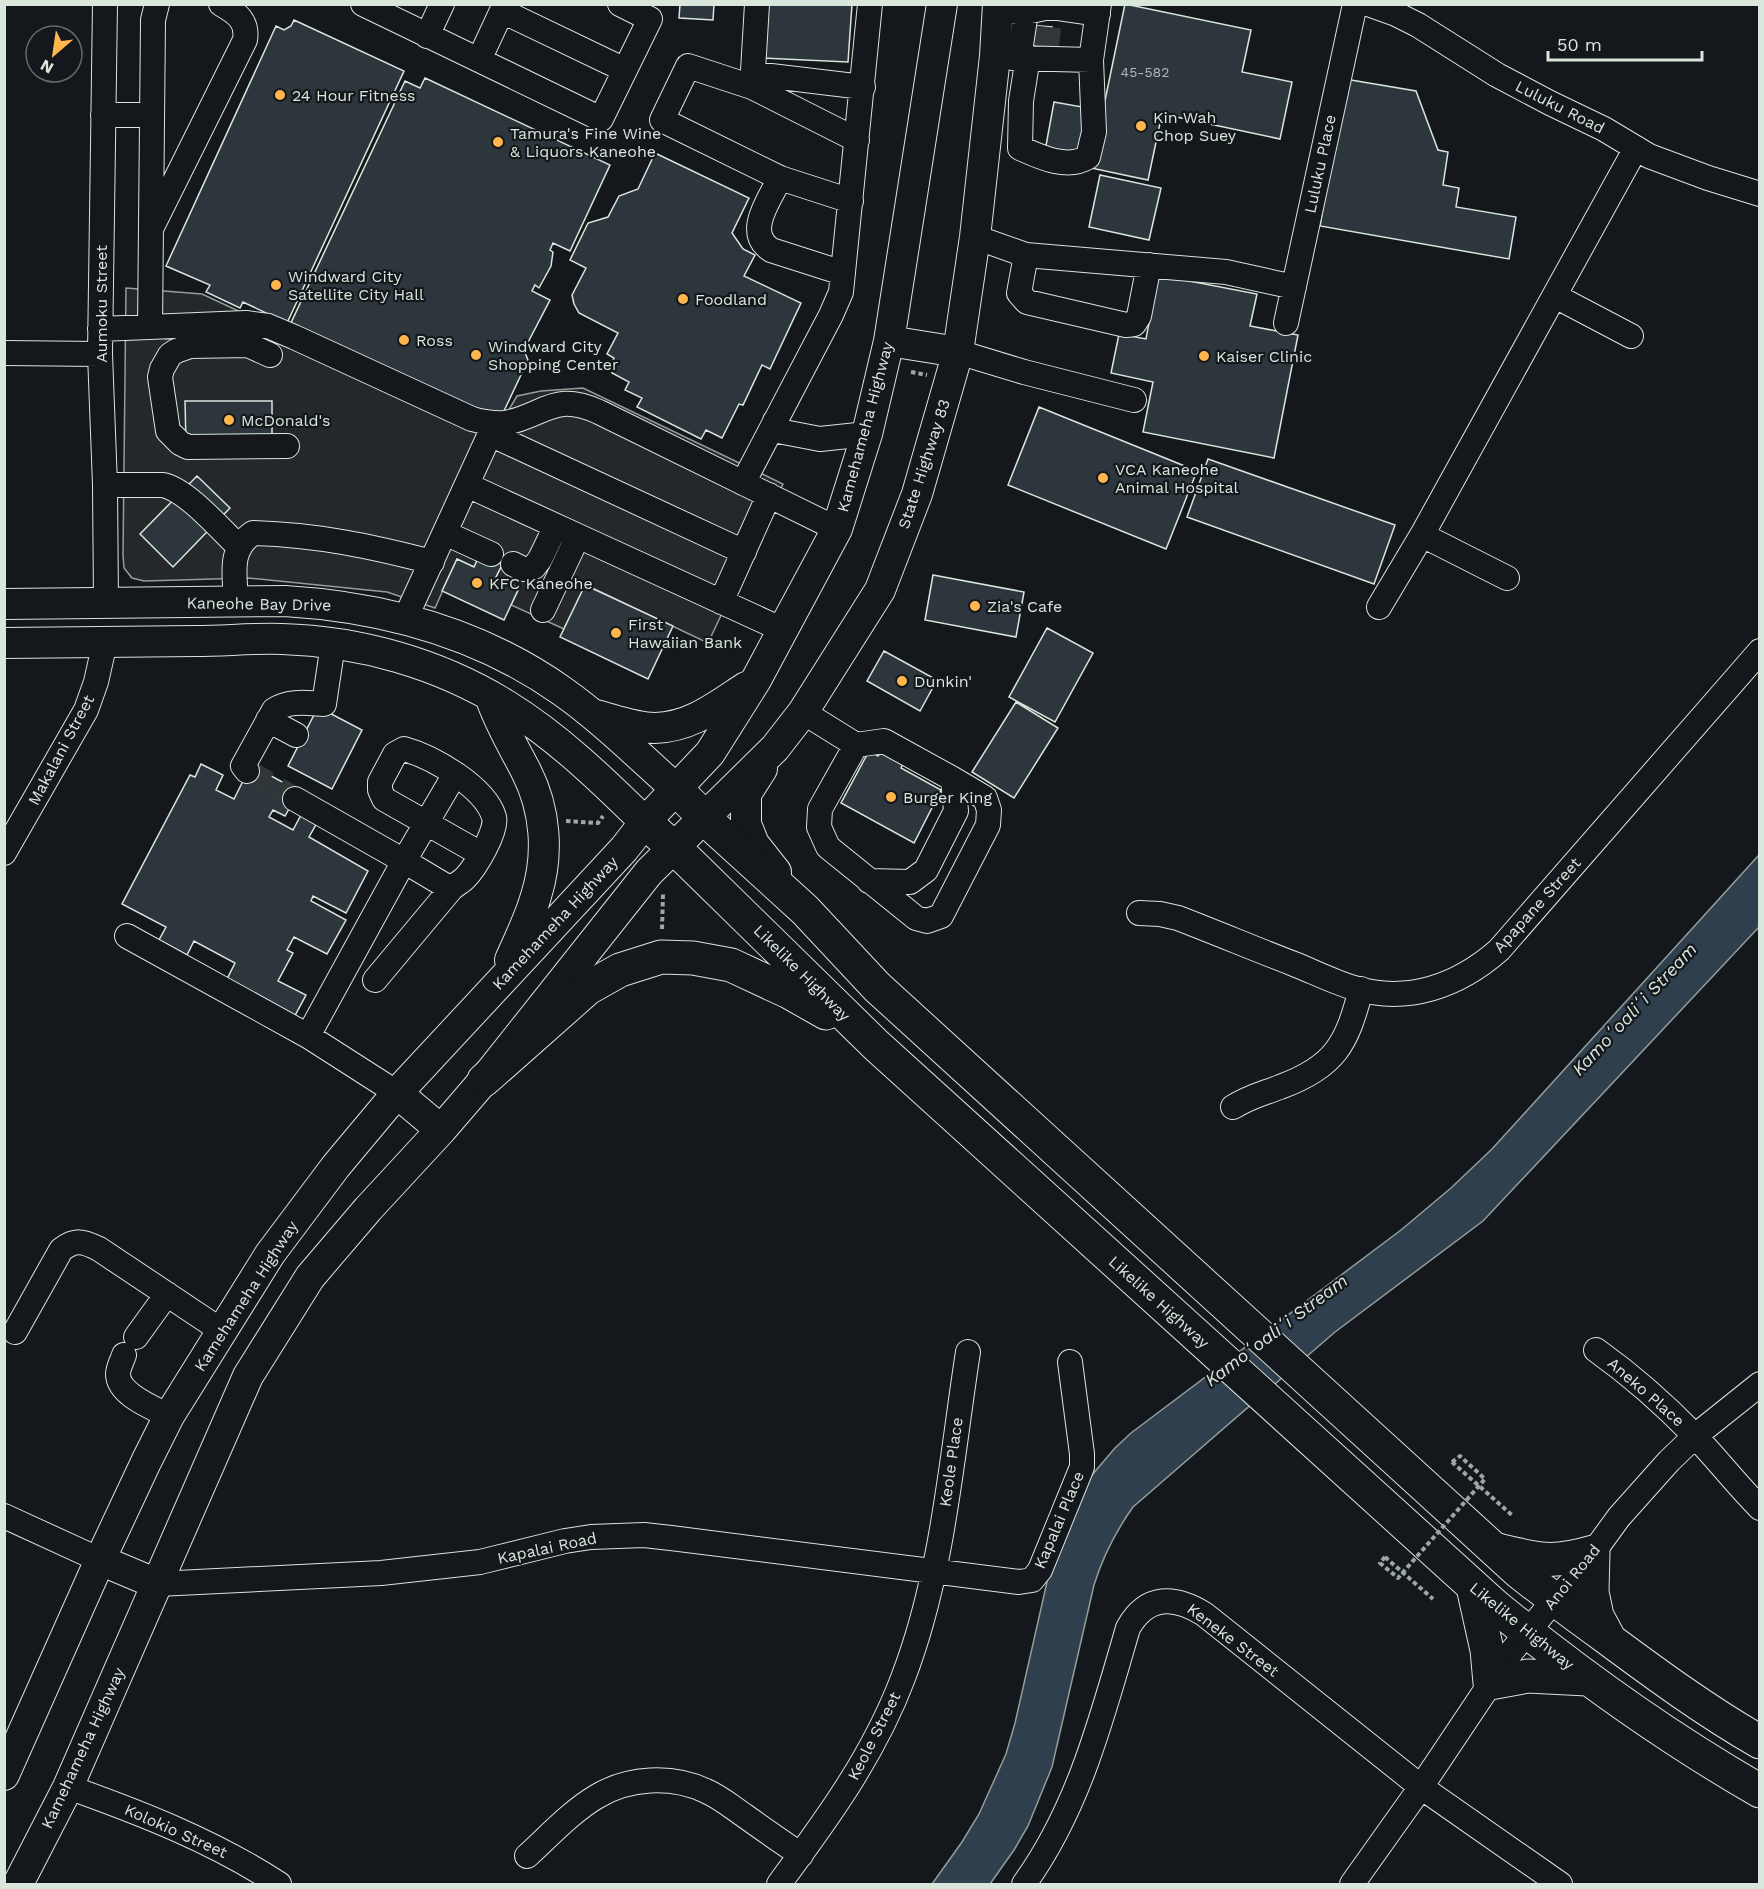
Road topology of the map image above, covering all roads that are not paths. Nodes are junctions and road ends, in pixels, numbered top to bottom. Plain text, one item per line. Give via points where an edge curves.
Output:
1 (105, 4) edge
2 (157, 4) edge
3 (221, 4) edge
4 (363, 4) edge
5 (442, 4) edge
6 (620, 4) edge
7 (757, 4) edge
8 (870, 4) edge
9 (942, 4) edge
10 (1355, 4) edge
11 (1368, 4) edge
12 (997, 7) edge
13 (504, 8) edge
14 (1099, 9) edge
15 (1026, 12) junction
16 (427, 36) junction
17 (1033, 44) junction
18 (478, 60) junction
19 (1091, 60) junction
20 (625, 70) junction
21 (753, 81) junction
22 (863, 87) junction
23 (152, 114) junction
24 (103, 115) junction
25 (987, 128) junction
26 (1020, 131) junction
27 (857, 140) junction
28 (1636, 148) junction
29 (780, 178) junction
30 (1760, 194) edge
31 (851, 201) junction
32 (151, 230) junction
33 (975, 237) junction
34 (1026, 255) junction
35 (1149, 265) junction
36 (843, 273) junction
37 (1293, 287) junction
38 (1555, 296) junction
39 (1286, 322) dead end
40 (150, 327) junction
41 (100, 329) junction
42 (1631, 336) dead end
43 (294, 337) junction
44 (889, 341) junction
45 (958, 352) junction
46 (4, 353) edge
47 (99, 354) junction
48 (1134, 400) dead end
49 (776, 421) junction
50 (492, 429) junction
51 (867, 434) junction
52 (287, 446) dead end
53 (743, 483) junction
54 (105, 485) junction
55 (467, 485) junction
56 (770, 495) junction
57 (556, 526) junction
58 (837, 529) junction
59 (445, 532) junction
60 (1422, 535) junction
61 (578, 536) junction
62 (239, 547) junction
63 (744, 552) junction
64 (491, 554) dead end
65 (432, 562) junction
66 (1507, 578) dead end
67 (555, 584) junction
68 (106, 602) junction
69 (236, 602) junction
70 (721, 602) junction
71 (4, 604) edge
72 (1379, 608) dead end
73 (543, 610) dead end
74 (405, 619) junction
75 (783, 630) junction
76 (105, 642) junction
77 (4, 643) edge
78 (333, 644) junction
79 (1760, 651) edge
80 (756, 680) junction
81 (490, 696) junction
82 (802, 712) junction
83 (592, 714) junction
84 (268, 720) junction
85 (296, 735) dead end
86 (856, 745) junction
87 (776, 748) junction
88 (247, 771) dead end
89 (454, 774) junction
90 (953, 780) junction
91 (676, 789) junction
92 (294, 799) tunnel mouth
93 (705, 818) junction
94 (645, 822) junction
95 (426, 823) junction
96 (673, 848) junction
97 (4, 853) edge
98 (481, 854) junction
99 (404, 861) junction
100 (869, 880) junction
101 (451, 889) junction
102 (805, 910) junction
103 (1138, 913) dead end
104 (127, 936) dead end
105 (502, 979) junction
106 (375, 980) dead end
107 (1360, 989) junction
108 (308, 1036) junction
109 (868, 1038) junction
110 (483, 1080) junction
111 (397, 1093) junction
112 (1233, 1107) dead end
113 (441, 1130) junction
114 (167, 1294) junction
115 (222, 1331) junction
116 (15, 1332) dead end
117 (1596, 1350) dead end
118 (968, 1352) dead end
119 (1070, 1362) dead end
120 (1760, 1384) edge
121 (169, 1416) junction
122 (1695, 1436) junction
123 (1760, 1508) edge
124 (4, 1516) edge
125 (1493, 1549) junction
126 (1593, 1552) junction
127 (100, 1560) junction
128 (935, 1570) junction
129 (157, 1584) junction
130 (1473, 1587) junction
131 (1554, 1600) junction
132 (1527, 1632) junction
133 (1610, 1640) junction
134 (1587, 1679) junction
135 (1490, 1683) junction
136 (1760, 1742) edge
137 (4, 1775) edge
138 (68, 1787) junction
139 (1421, 1787) junction
140 (1760, 1791) edge
141 (801, 1855) junction
142 (527, 1856) dead end
143 (18, 1884) edge
144 (279, 1884) edge
145 (779, 1884) edge
146 (1024, 1884) edge
147 (1352, 1884) edge
148 (1560, 1884) edge

1 - 24 street, Aumoku Street
2 - 23 street via 153,20
3 - 32 street via 242,20 245,40
4 - 16 street
5 - 16 street
6 - 20 street via 650,19
7 - 21 street
8 - 22 street
9 - 44 main road, Kamehameha Highway
10 - 37 street, Luluku Place
11 - 28 street, Luluku Road via 1418,25 1497,75
12 - 15 street
12 - 17 main road, State Highway 83
13 - 18 street
13 - 20 street
14 - 17 street
14 - 19 street
15 - 17 street
15 - 17 street
16 - 18 street
17 - 19 street
17 - 25 main road, State Highway 83
17 - 26 street via 1021,101
18 - 20 street via 601,119
19 - 26 street via 1094,132 1088,157 1079,163 1046,160 1020,148
21 - 22 street
21 - 27 street
21 - 29 street via 688,66 662,120
22 - 27 street
23 - 24 street
23 - 32 street
24 - 41 street, Aumoku Street
25 - 26 street
25 - 33 main road, State Highway 83
27 - 31 street
28 - 30 street, Luluku Road via 1708,178
28 - 38 street
29 - 31 street
29 - 36 street via 759,221 762,242 771,250
31 - 36 street
32 - 40 street
33 - 34 street
33 - 45 main road, State Highway 83
34 - 35 street
34 - 35 street via 1019,293 1027,302 1126,325 1134,324 1139,316
35 - 37 street via 1226,272
36 - 49 street via 838,301
37 - 39 street, Luluku Place
38 - 42 street
38 - 60 street
40 - 41 street
40 - 43 street via 246,323 268,326
41 - 47 street, Aumoku Street
43 - 50 street
43 - 52 street via 285,352 278,355 183,361 174,373 166,423 173,438 188,447
44 - 45 main road
44 - 51 main road, Kamehameha Highway
45 - 48 street
45 - 82 main road, State Highway 83 via 917,494 880,590
46 - 47 street
47 - 54 street, Aumoku Street
49 - 51 street via 773,430 820,439
49 - 53 street
50 - 53 street via 556,405 579,405
50 - 55 street
50 - 63 street
51 - 58 main road, Kamehameha Highway
53 - 56 street
54 - 62 street via 170,486
54 - 68 street, Aumoku Street
55 - 57 street
55 - 59 street
56 - 58 street
56 - 63 street
57 - 61 street
57 - 67 street via 538,563 530,569 518,566
58 - 75 main road, Kamehameha Highway
59 - 64 street
59 - 65 street
60 - 66 street
60 - 72 street
61 - 67 street
61 - 70 street
62 - 65 street via 254,533 304,535
62 - 69 street via 234,562
63 - 70 street
65 - 74 street
67 - 73 street
68 - 69 main road, Kaneohe Bay Drive
68 - 71 main road, Kaneohe Bay Drive
68 - 76 main road
69 - 74 main road, Kaneohe Bay Drive via 321,603
70 - 75 street
74 - 83 main road, Kaneohe Bay Drive via 496,652 561,690
75 - 80 main road, Kamehameha Highway
76 - 77 main road
76 - 78 main road via 281,639
76 - 97 street, Makalani Street via 86,710
78 - 81 main road via 411,661
78 - 84 street via 324,704 281,705
79 - 107 street, Apapane Street via 1484,963 1458,979 1430,989 1392,994
80 - 83 main road via 698,718 672,726 637,726
80 - 91 main road, Kamehameha Highway via 710,753
81 - 94 main road via 563,746
81 - 105 main road via 534,789 544,832 536,898
82 - 86 street
82 - 87 main road, State Highway 83
83 - 91 main road, Kaneohe Bay Drive
84 - 85 street
84 - 88 street via 243,766
86 - 90 street via 884,741
86 - 100 street via 820,809 819,827 828,847
87 - 93 main road, State Highway 83
87 - 102 main road via 746,794 746,824 754,844
89 - 95 street
89 - 95 street via 417,753 404,749 395,754 380,782 384,799
89 - 98 street via 482,796 495,818 492,837
90 - 100 street via 956,812 926,870 910,882
90 - 100 street via 985,798 988,825 941,916 927,921 916,918
91 - 93 highway
91 - 94 main road, Kamehameha Highway
92 - 99 street
93 - 96 main road, State Highway 83
93 - 102 highway
94 - 96 highway, Likelike Highway
94 - 105 main road, Kamehameha Highway
95 - 98 street
95 - 99 street
96 - 109 highway, Likelike Highway
96 - 110 main road, Kamehameha Highway
98 - 101 street via 466,877
99 - 101 street
99 - 108 street
101 - 106 street
102 - 125 highway via 877,987
103 - 107 street, Apapane Street via 1178,918
104 - 108 street
105 - 111 main road, Kamehameha Highway
107 - 112 street via 1346,1036 1330,1059 1306,1077 1254,1095
108 - 111 street
109 - 110 highway via 749,972 712,960 661,957 620,970 588,988
109 - 130 highway, Likelike Highway
110 - 113 main road, Kamehameha Highway
111 - 113 main road
111 - 115 main road, Kamehameha Highway via 270,1254
113 - 129 main road, Kamehameha Highway via 310,1277 248,1376
114 - 115 street
114 - 116 street via 99,1249 87,1243 70,1243 61,1250
114 - 121 street via 130,1346 117,1372 126,1391
115 - 121 main road, Kamehameha Highway
117 - 122 street, Aneko Place via 1632,1376
118 - 128 street, Keole Place
119 - 128 street, Kapalai Place via 1082,1467 1040,1570 1032,1580 1019,1582
120 - 122 street, Anoi Road
121 - 127 main road, Kamehameha Highway
122 - 123 street, Aneko Place
122 - 126 street, Anoi Road via 1625,1510
124 - 127 street
125 - 126 highway via 1548,1560
125 - 131 highway
126 - 131 street, Anoi Road
126 - 133 highway via 1592,1592
127 - 129 main road
127 - 137 main road, Kamehameha Highway
128 - 129 street, Kapalai Road via 617,1535 565,1541 480,1562 381,1573
128 - 141 street, Keole Street via 914,1646 890,1710 854,1778
129 - 138 main road, Kamehameha Highway
130 - 132 highway, Likelike Highway
130 - 135 highway
131 - 132 street, Anoi Road
131 - 133 highway
132 - 134 highway, Likelike Highway
132 - 135 street, Anoi Road
133 - 136 highway
134 - 135 highway via 1534,1676
134 - 140 highway, Likelike Highway
135 - 139 street, Anoi Road
138 - 143 main road, Kamehameha Highway
138 - 144 street, Kolokio Street via 192,1836
139 - 146 street, Keneke Street via 1204,1614 1181,1602 1160,1602 1141,1611 1128,1628 1089,1759 1057,1831
139 - 147 street, Anoi Road
139 - 148 street, Keneke Street
141 - 142 street via 705,1790 651,1780 615,1787 598,1795
141 - 145 street, Keole Street

